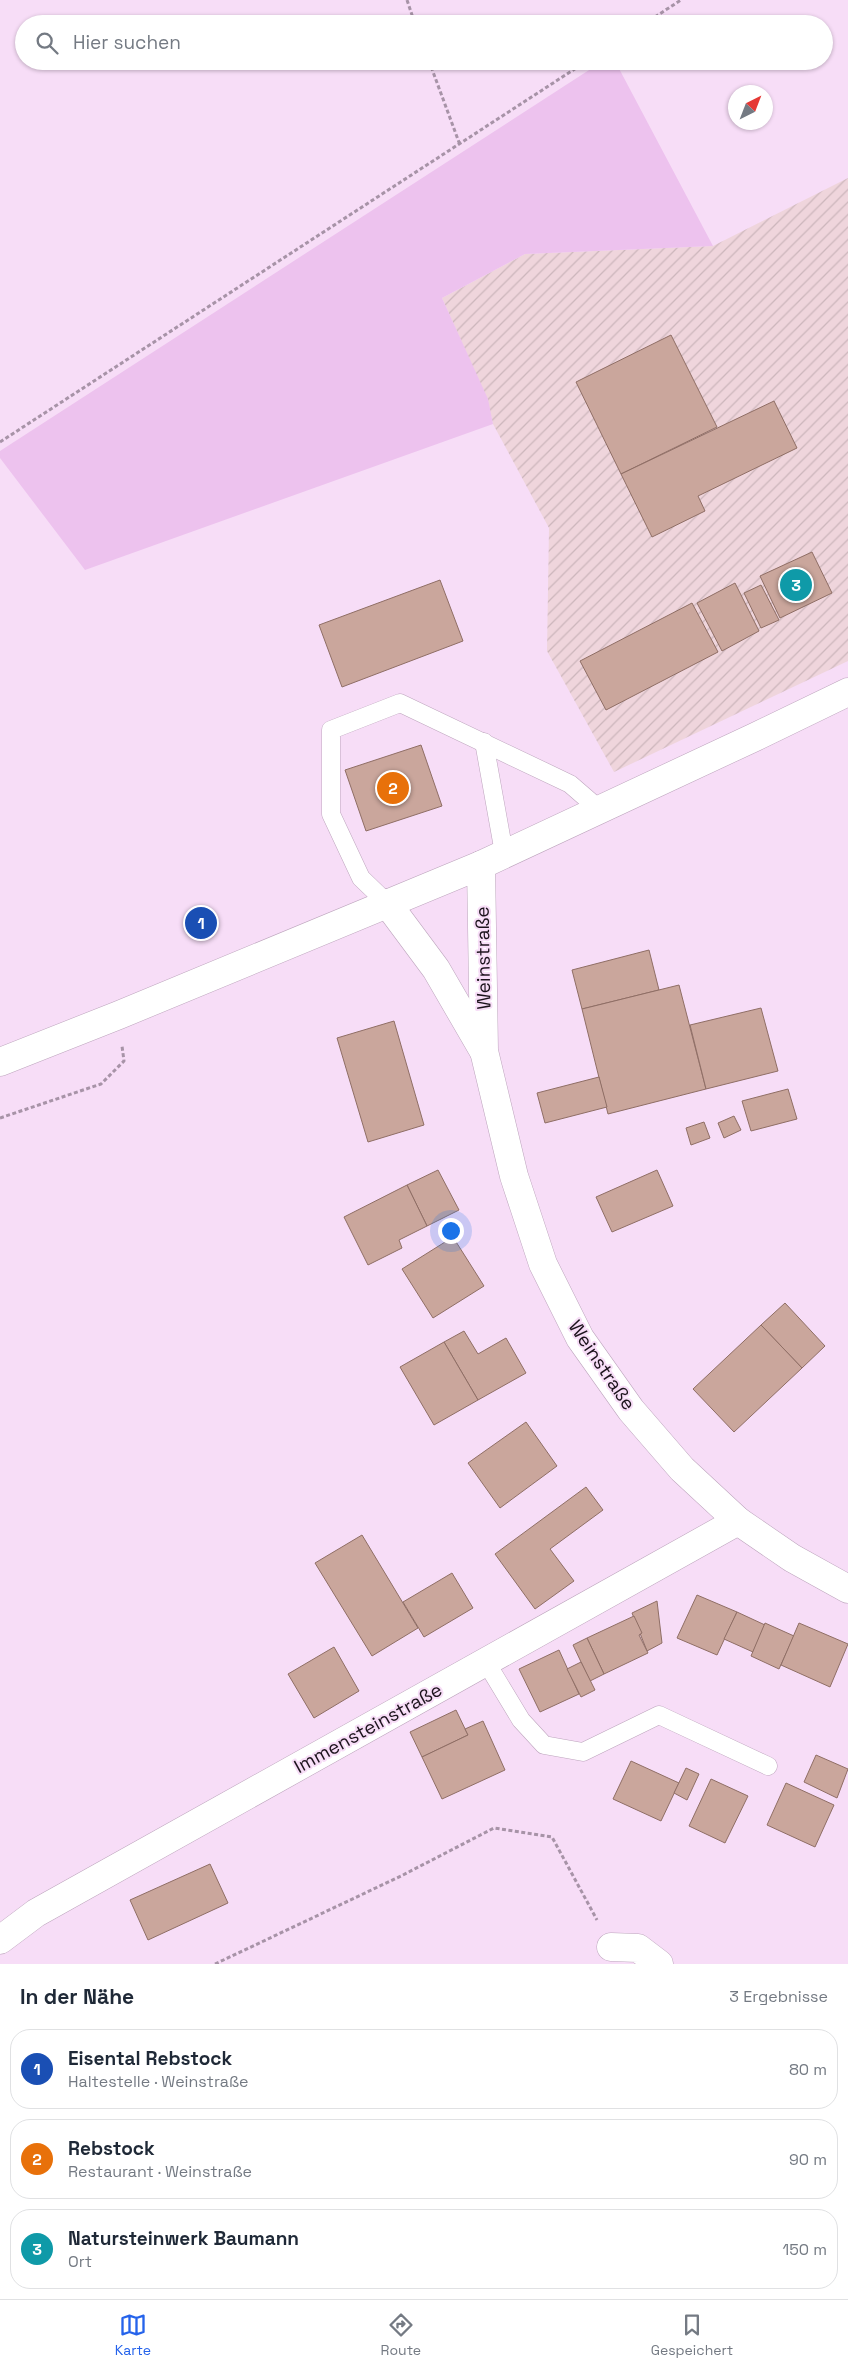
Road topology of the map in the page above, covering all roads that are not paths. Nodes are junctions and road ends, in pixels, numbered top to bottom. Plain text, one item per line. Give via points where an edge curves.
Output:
1 (848, 692) edge
2 (484, 742) junction
3 (600, 810) junction
4 (504, 853) junction
5 (480, 865) junction
6 (387, 903) junction
7 (484, 1051) junction
8 (0, 1062) edge
9 (738, 1521) junction
10 (848, 1589) edge
11 (486, 1662) junction
12 (768, 1766) dead end
13 (0, 1940) edge
14 (611, 1947) road end
15 (659, 1964) edge

1 - 3 main road
2 - 3 lane via 570,784
2 - 4 lane
2 - 6 lane via 400,703 331,730 331,814 361,878
3 - 4 main road
4 - 5 main road
5 - 6 main road
5 - 7 main road, Weinstraße
6 - 7 main road, Weinstraße via 436,969
6 - 8 main road
7 - 9 main road, Weinstraße via 514,1176 543,1264 580,1338 632,1410 676,1462
9 - 10 main road, Weinstraße via 792,1558
9 - 11 main road, Immensteinstraße
11 - 12 lane via 521,1720 544,1745 582,1752 659,1715
11 - 13 main road, Immensteinstraße via 36,1913
14 - 15 main road via 638,1948

